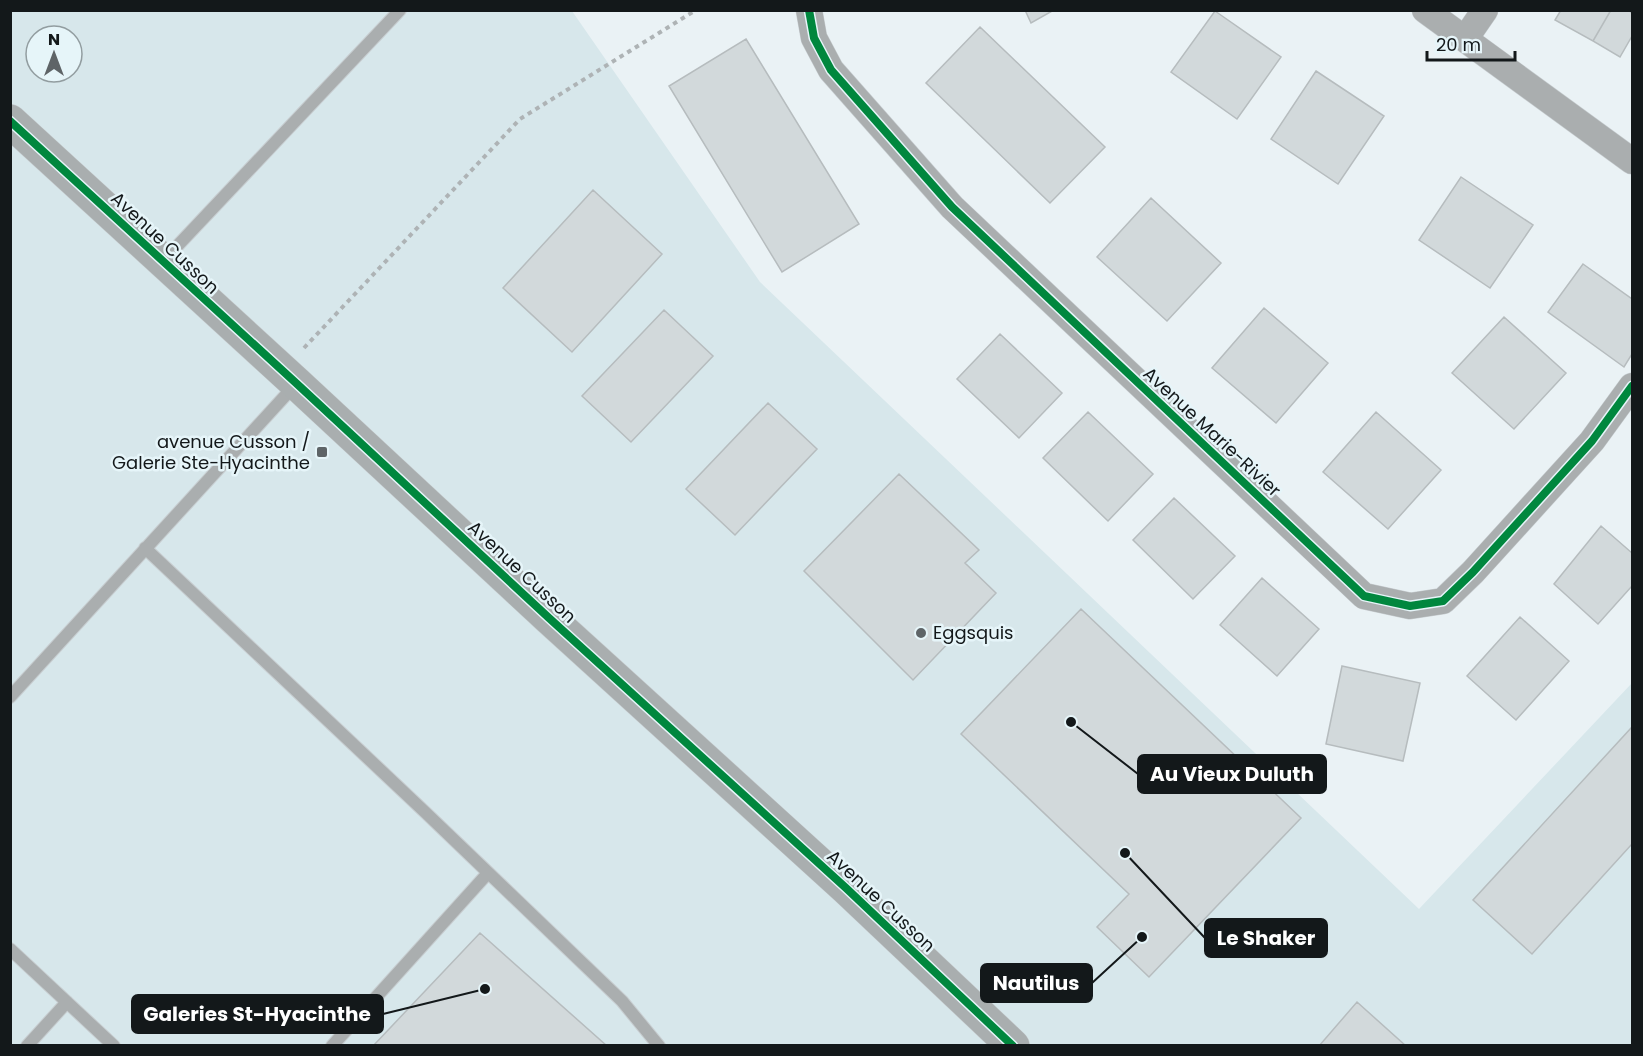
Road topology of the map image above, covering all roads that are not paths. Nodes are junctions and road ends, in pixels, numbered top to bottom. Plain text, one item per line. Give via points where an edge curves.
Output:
1 (400, 10) edge
2 (809, 10) edge
3 (1425, 10) edge
4 (1485, 10) edge
5 (1464, 39) junction
6 (11, 118) edge
7 (1632, 161) edge
8 (163, 261) junction
9 (290, 377) junction
10 (1632, 386) edge
11 (145, 548) junction
12 (10, 697) edge
13 (488, 873) junction
14 (10, 949) edge
15 (67, 1002) junction
16 (27, 1046) edge
17 (114, 1046) edge
18 (332, 1046) edge
19 (659, 1046) edge
20 (1013, 1046) edge

1 - 8 lane
2 - 10 street, Avenue Marie-Rivier via 814,38 831,70 952,207 1364,596 1410,606 1443,601 1592,441
3 - 5 street
4 - 5 street
5 - 7 street
6 - 8 street, Avenue Cusson
8 - 9 street, Avenue Cusson
9 - 11 lane
9 - 20 street, Avenue Cusson
11 - 12 lane
11 - 13 lane
13 - 18 lane
13 - 19 lane via 622,1001
14 - 15 lane
15 - 16 lane
15 - 17 lane

